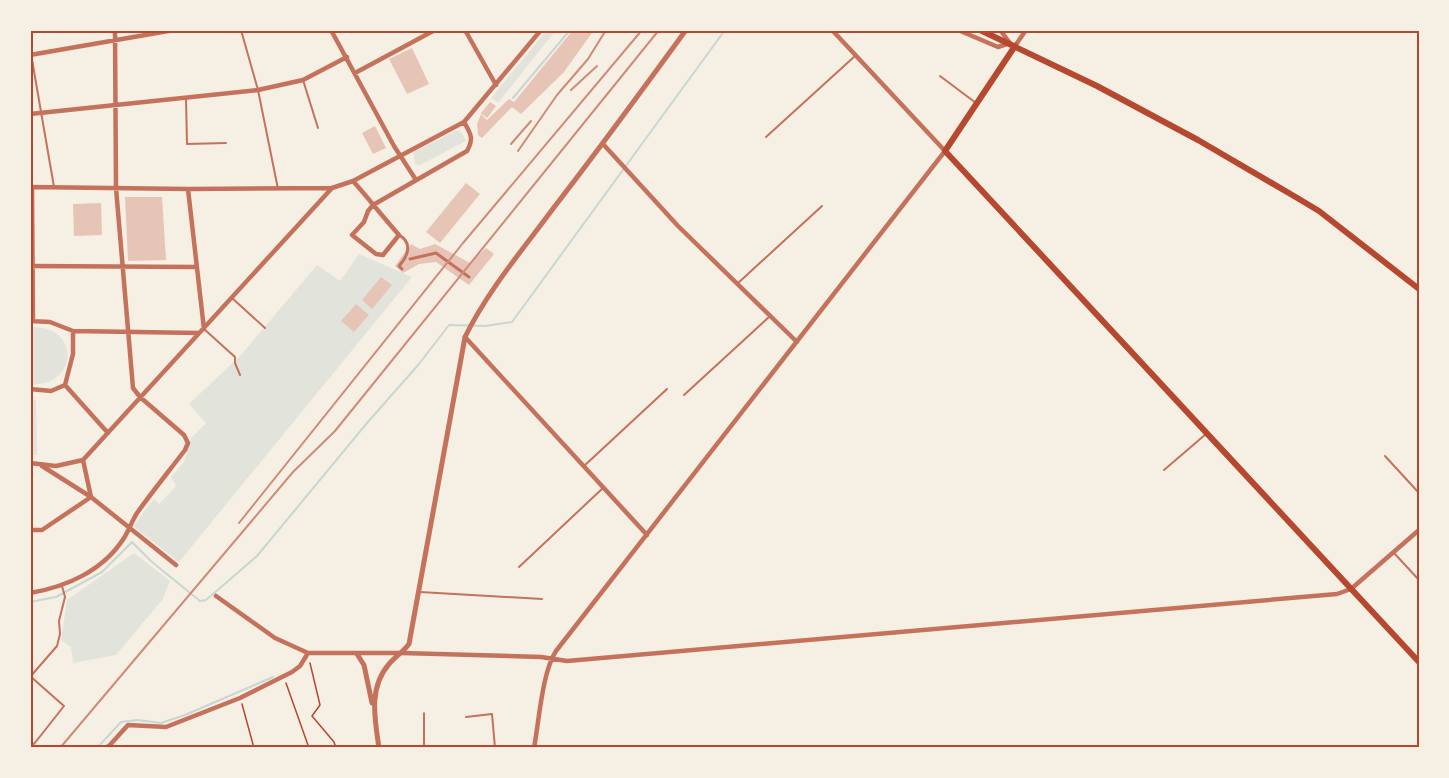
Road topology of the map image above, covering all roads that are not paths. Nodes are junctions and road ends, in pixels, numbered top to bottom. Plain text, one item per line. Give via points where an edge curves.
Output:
1 (115, 30) edge
2 (174, 30) edge
3 (241, 30) edge
4 (331, 30) edge
5 (435, 30) edge
6 (465, 30) edge
7 (541, 30) edge
8 (686, 30) edge
9 (832, 30) edge
10 (958, 30) edge
11 (980, 30) edge
12 (1000, 30) edge
13 (1026, 30) edge
14 (115, 40) junction
15 (1012, 45) junction
16 (30, 48) edge
17 (31, 55) edge
18 (855, 55) junction
19 (346, 57) junction
20 (355, 73) junction
21 (940, 76) dead end
22 (303, 80) junction
23 (496, 84) junction
24 (258, 90) junction
25 (186, 98) junction
26 (977, 104) junction
27 (115, 105) junction
28 (41, 112) junction
29 (30, 114) edge
30 (464, 122) junction
31 (318, 129) dead end
32 (766, 137) dead end
33 (226, 143) dead end
34 (603, 144) junction
35 (945, 151) junction
36 (400, 155) junction
37 (416, 180) junction
38 (353, 181) junction
39 (31, 187) edge
40 (54, 187) junction
41 (116, 188) junction
42 (332, 188) junction
43 (188, 189) junction
44 (278, 189) junction
45 (373, 205) junction
46 (822, 206) dead end
47 (399, 235) junction
48 (410, 259) dead end
49 (31, 266) edge
50 (122, 266) junction
51 (197, 267) junction
52 (402, 269) dead end
53 (469, 277) dead end
54 (738, 284) junction
55 (1419, 289) edge
56 (232, 298) junction
57 (771, 315) junction
58 (32, 321) edge
59 (265, 328) dead end
60 (73, 331) junction
61 (202, 331) junction
62 (128, 332) junction
63 (465, 337) junction
64 (797, 342) junction
65 (240, 375) dead end
66 (65, 385) junction
67 (30, 389) edge
68 (668, 389) dead end
69 (684, 395) dead end
70 (140, 397) junction
71 (108, 433) junction
72 (1206, 434) junction
73 (1385, 456) dead end
74 (83, 460) junction
75 (30, 463) edge
76 (40, 465) junction
77 (584, 466) junction
78 (1164, 470) dead end
79 (603, 488) junction
80 (1419, 493) edge
81 (91, 497) junction
82 (129, 529) junction
83 (1419, 530) edge
84 (30, 531) edge
85 (647, 535) junction
86 (1394, 553) junction
87 (176, 566) dead end
88 (519, 567) dead end
89 (1419, 580) edge
90 (62, 586) junction
91 (1351, 589) junction
92 (420, 592) junction
93 (30, 593) edge
94 (216, 596) dead end
95 (542, 599) dead end
96 (308, 653) junction
97 (402, 653) junction
98 (357, 654) junction
99 (551, 659) junction
100 (1419, 662) edge
101 (30, 677) edge
102 (373, 709) junction
103 (466, 717) dead end
104 (30, 741) edge
105 (104, 748) edge
106 (379, 748) edge
107 (495, 748) edge
108 (534, 748) edge

1 - 14 street
2 - 14 street
3 - 24 lane
4 - 19 street
5 - 20 street
6 - 23 street
7 - 23 street
8 - 34 street
9 - 18 street
10 - 15 street via 999,47
11 - 15 main road
12 - 15 street
13 - 15 street
14 - 17 street
14 - 27 street
15 - 26 main road
15 - 55 main road via 1182,131 1318,211
16 - 17 lane
17 - 28 lane
18 - 32 lane
18 - 35 street
19 - 20 street
19 - 22 street
20 - 36 street
21 - 26 lane
22 - 24 street
22 - 31 lane
23 - 30 street
24 - 25 street
24 - 44 lane
25 - 27 street
25 - 33 lane via 188,144
26 - 35 main road
27 - 28 street
27 - 41 street
28 - 29 street
28 - 40 lane
30 - 36 street
30 - 37 street via 472,138 467,151
34 - 54 street
34 - 63 street via 475,315
35 - 64 street
35 - 72 main road
36 - 37 street
36 - 38 street
37 - 45 street
38 - 42 street
38 - 45 street
39 - 40 street
39 - 49 street
40 - 41 street
41 - 43 street
41 - 50 street
42 - 44 street
42 - 56 street
43 - 44 street
43 - 51 street
45 - 47 street
45 - 47 street via 352,235 383,255
46 - 54 lane
47 - 52 street via 408,243 406,257 399,266
48 - 53 street via 436,253
49 - 50 street
49 - 58 street
50 - 51 street
50 - 62 street
51 - 61 street
54 - 57 street
56 - 59 lane
56 - 61 street
57 - 64 street
57 - 69 lane
58 - 60 street via 50,322
60 - 62 street
60 - 66 street via 73,354
61 - 62 street
61 - 65 lane via 235,357
61 - 70 street
62 - 70 street via 133,388
63 - 77 street
63 - 92 street
64 - 85 street
66 - 67 street via 51,391
66 - 71 street
68 - 77 lane
70 - 71 street
70 - 82 street via 184,435 188,443
71 - 74 street
72 - 78 lane
72 - 91 main road
73 - 80 lane
74 - 76 street
74 - 81 street
75 - 76 street
76 - 81 street
77 - 79 street
79 - 85 street
79 - 88 lane
81 - 82 street
81 - 84 street via 42,530
82 - 87 street
82 - 90 street via 101,563
83 - 86 street
85 - 99 street
86 - 89 lane
86 - 91 street
90 - 93 street
90 - 101 lane via 65,597 57,646
91 - 99 street via 1337,594 1072,618 579,660
91 - 100 main road
92 - 95 lane
92 - 97 street via 409,644
94 - 96 street via 275,638
96 - 98 street
96 - 105 street via 300,666 240,698 166,727 128,725
97 - 98 street
97 - 99 street
97 - 102 street via 382,674
98 - 102 street via 364,665
99 - 108 street
101 - 104 lane via 64,706 34,744
102 - 106 street
103 - 107 lane via 492,714

